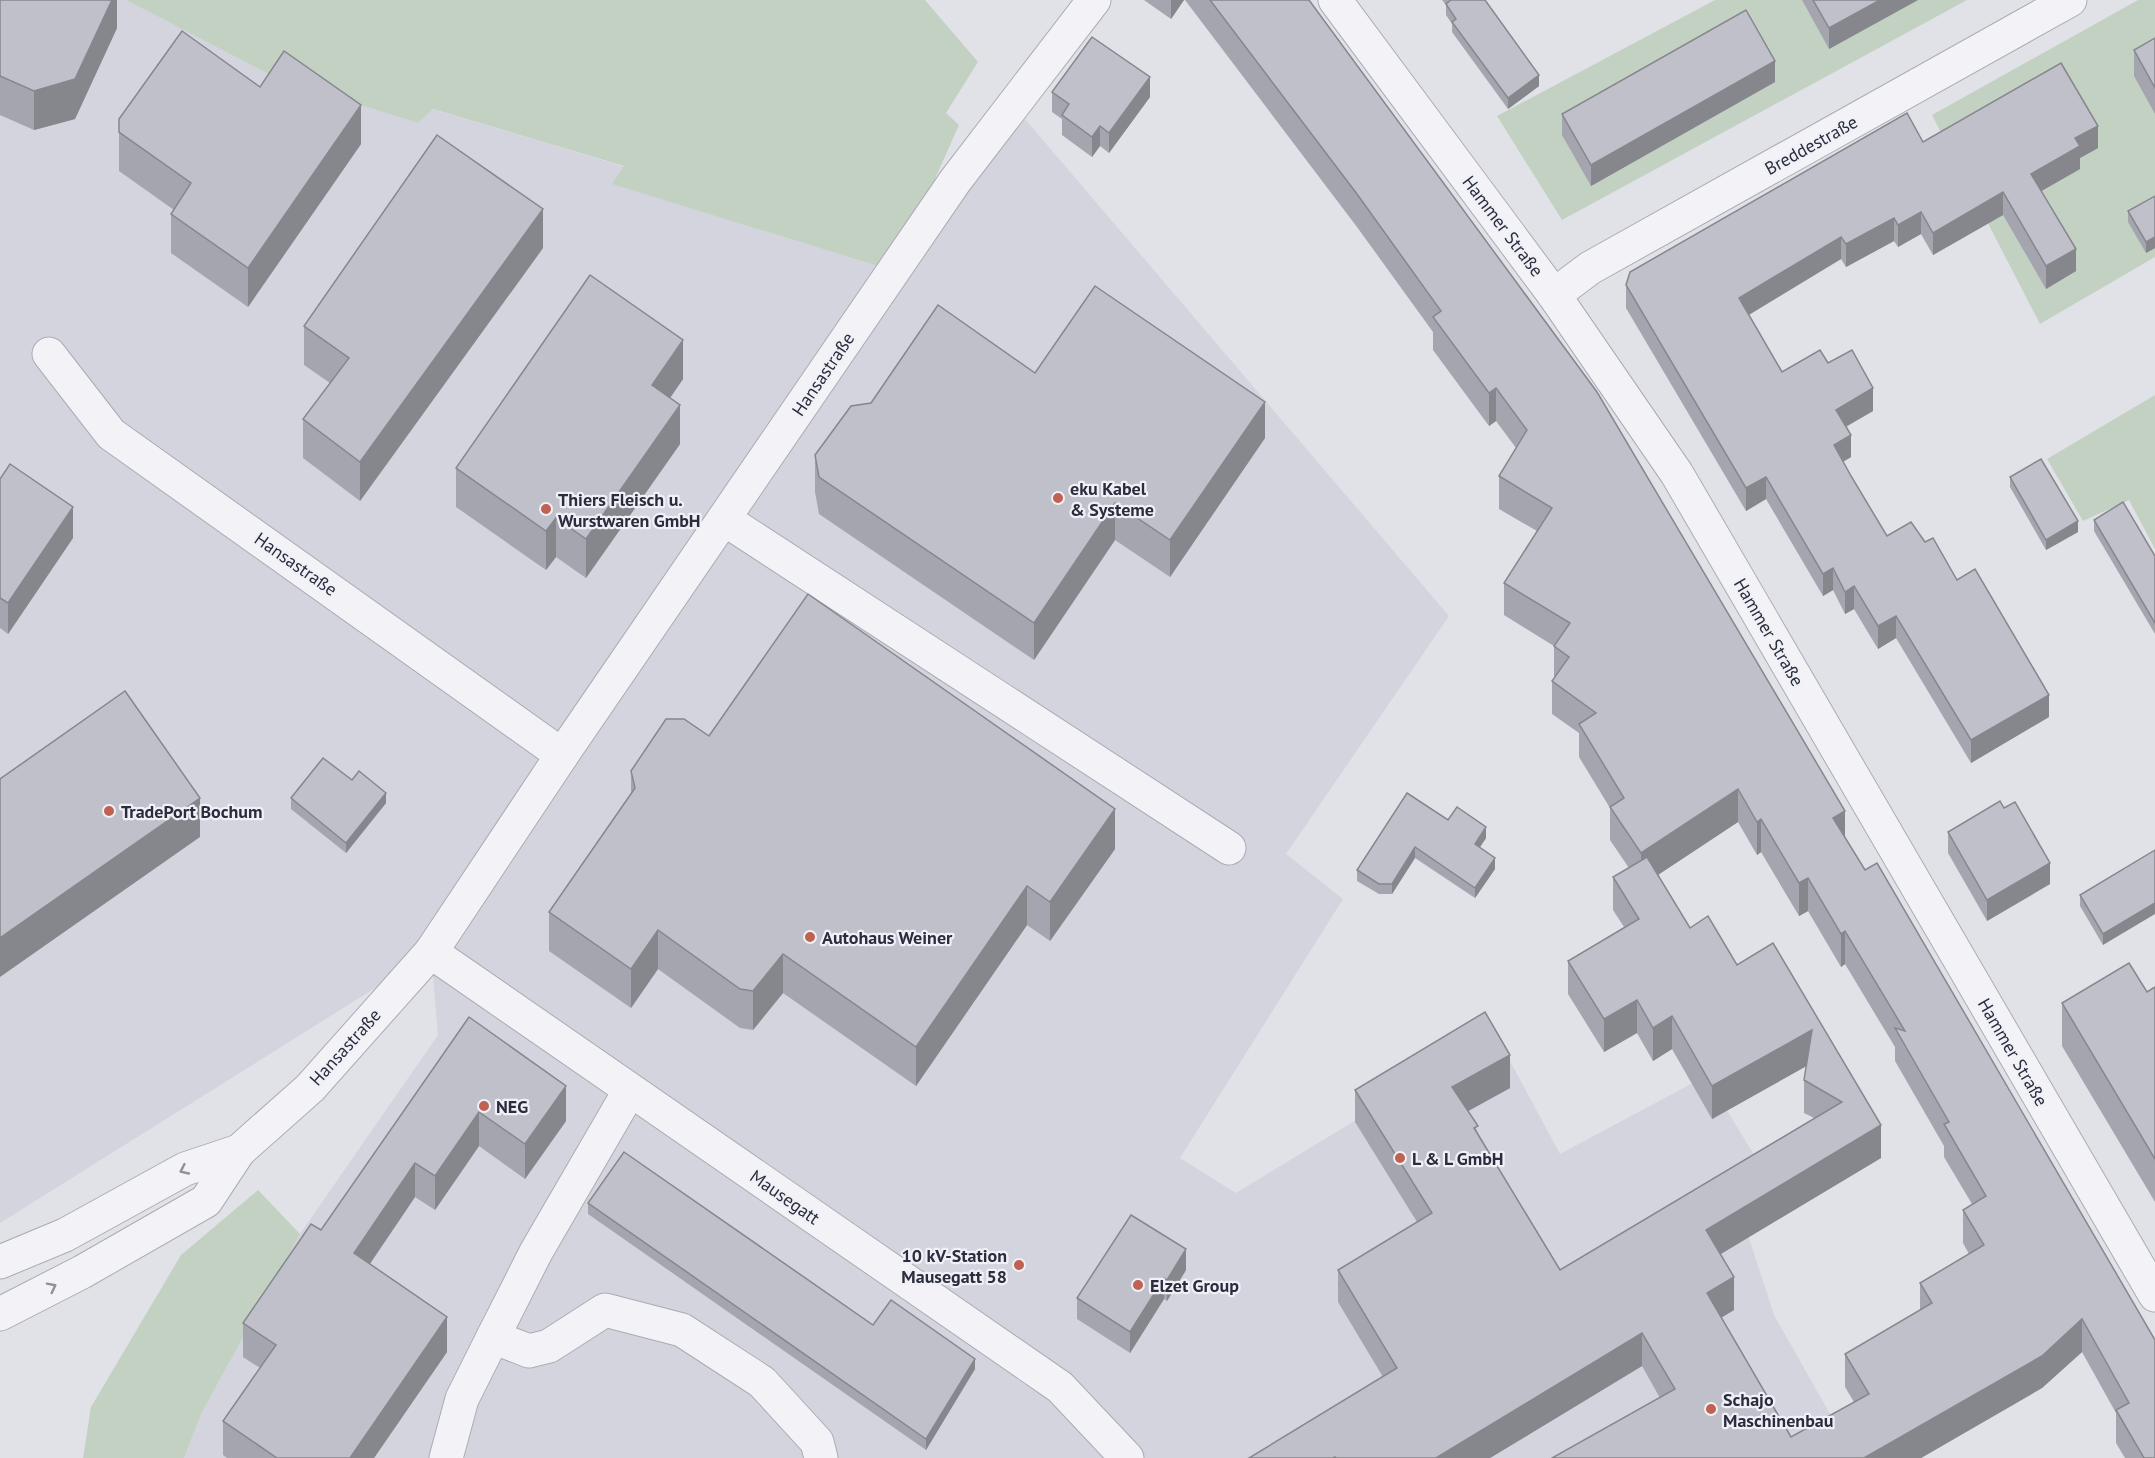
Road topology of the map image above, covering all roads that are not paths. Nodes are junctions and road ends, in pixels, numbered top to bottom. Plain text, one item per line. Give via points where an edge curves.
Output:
1 (1094, 0) edge
2 (1335, 0) edge
3 (2070, 0) edge
4 (1554, 295) junction
5 (49, 354) dead end
6 (724, 519) junction
7 (562, 755) junction
8 (1229, 848) dead end
9 (430, 952) junction
10 (630, 1090) junction
11 (239, 1151) junction
12 (0, 1262) edge
13 (2155, 1295) edge
14 (0, 1314) edge
15 (493, 1337) junction
16 (446, 1458) edge
17 (821, 1458) edge
18 (1127, 1458) edge

1 - 6 street, Hansastraße via 967,164
2 - 4 street, Hammer Straße
3 - 4 street, Breddestraße via 1590,268
4 - 13 street, Hammer Straße via 1677,474
5 - 7 street, Hansastraße via 111,434
6 - 7 street, Hansastraße
6 - 8 street
7 - 9 street, Hansastraße
9 - 10 street, Mausegatt
9 - 11 street, Hansastraße via 309,1088
10 - 15 street via 536,1252
10 - 18 street, Mausegatt via 1060,1387
11 -> 12 street, Hansastraße via 185,1169 65,1235
14 -> 11 street, Hansastraße via 206,1201
15 - 16 street via 462,1399
15 - 17 street via 529,1351 549,1346 605,1310 682,1330 762,1382 817,1442

